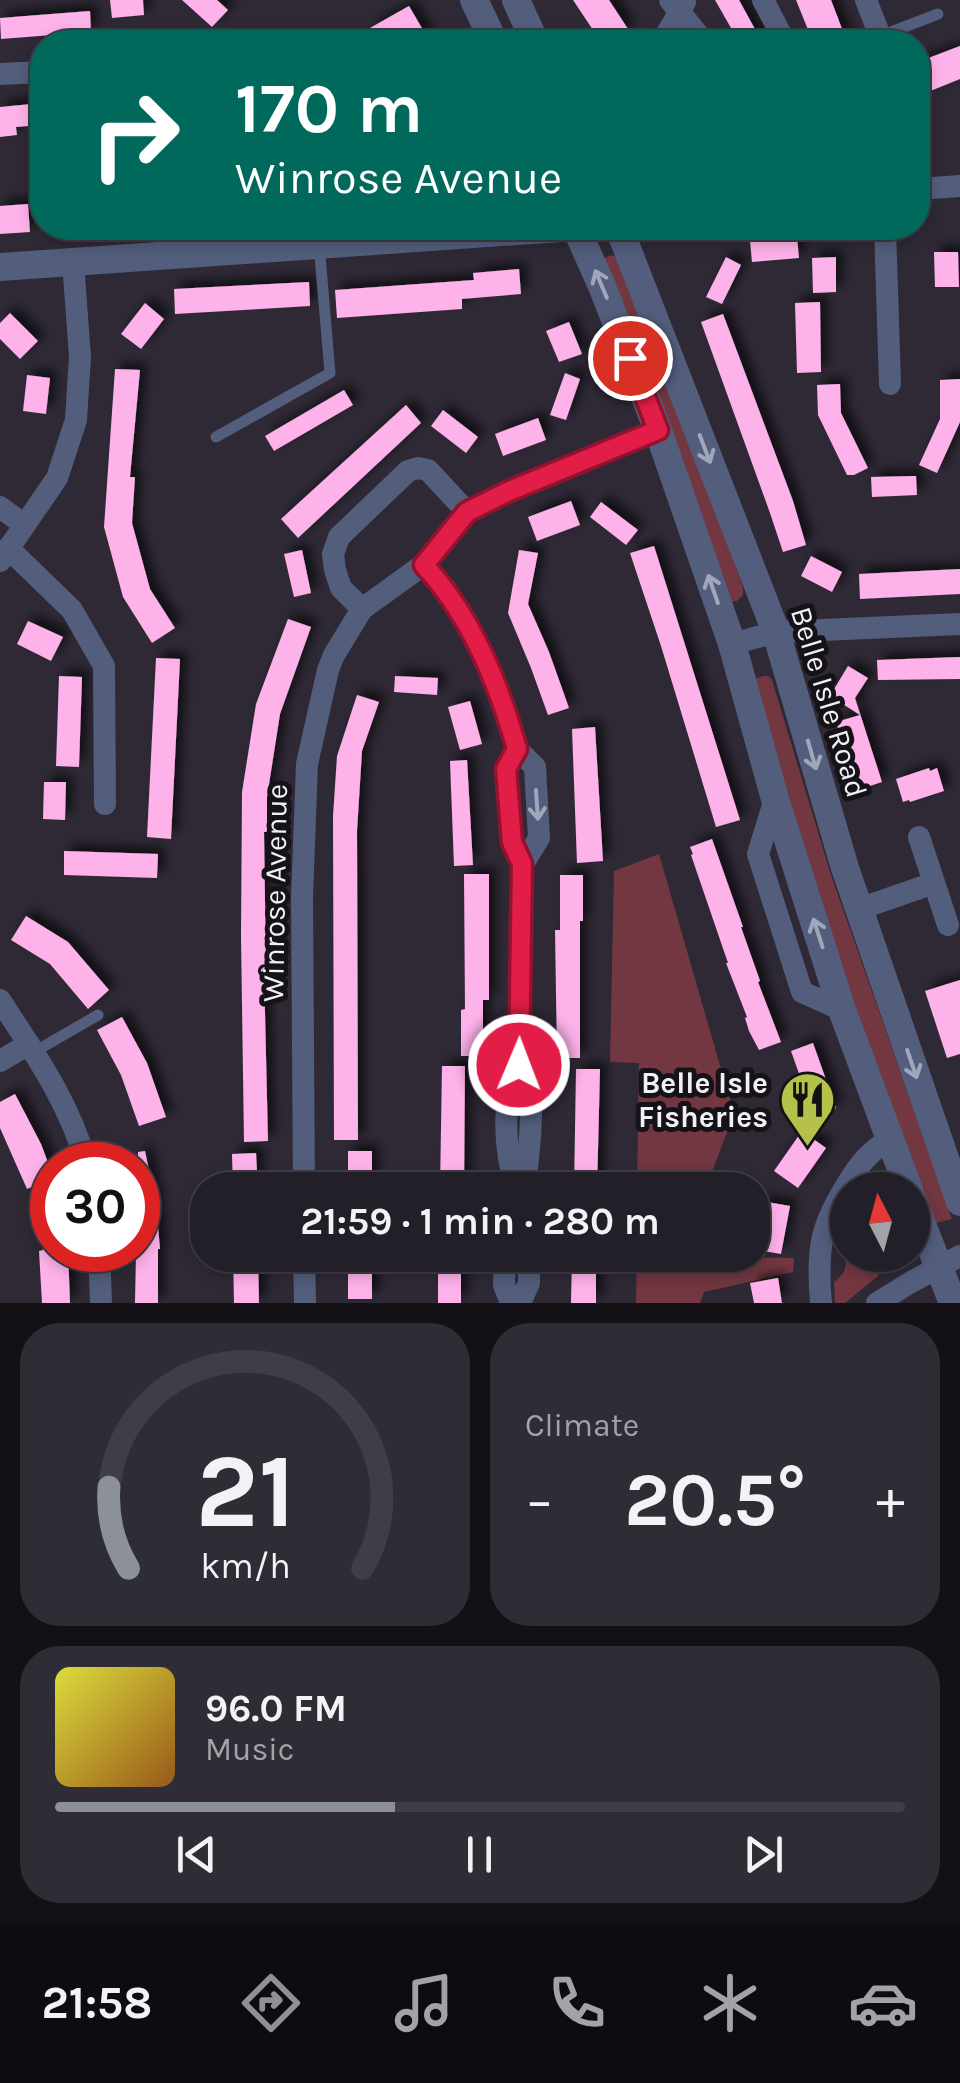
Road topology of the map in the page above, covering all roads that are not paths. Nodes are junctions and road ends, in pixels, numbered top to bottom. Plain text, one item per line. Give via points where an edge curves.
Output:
1 (474, 0) edge
2 (516, 0) edge
3 (763, 0) edge
4 (866, 0) edge
5 (679, 4) edge
6 (938, 14) dead end
7 (488, 30) edge
8 (530, 30) edge
9 (667, 30) edge
10 (696, 30) edge
11 (779, 30) edge
12 (871, 30) edge
13 (896, 30) edge
14 (30, 73) edge
15 (0, 74) edge
16 (960, 186) edge
17 (930, 188) edge
18 (310, 240) edge
19 (332, 240) edge
20 (581, 240) edge
21 (623, 240) edge
22 (885, 240) edge
23 (73, 262) junction
24 (0, 267) edge
25 (890, 384) dead end
26 (658, 430) junction
27 (216, 438) dead end
28 (0, 506) edge
29 (467, 512) junction
30 (23, 524) junction
31 (4, 554) edge
32 (424, 565) junction
33 (362, 609) junction
34 (960, 624) edge
35 (776, 632) junction
36 (732, 644) junction
37 (105, 804) dead end
38 (918, 836) dead end
39 (934, 883) junction
40 (859, 909) junction
41 (948, 925) dead end
42 (0, 1000) edge
43 (98, 1015) dead end
44 (31, 1048) junction
45 (0, 1061) edge
46 (890, 1140) junction
47 (80, 1142) edge
48 (304, 1172) edge
49 (516, 1172) edge
50 (902, 1172) edge
51 (960, 1202) edge
52 (930, 1229) edge
53 (950, 1262) edge
54 (100, 1272) edge
55 (304, 1272) edge
56 (504, 1272) edge
57 (529, 1272) edge
58 (101, 1303) edge
59 (305, 1303) edge
60 (511, 1303) edge
61 (520, 1303) edge
62 (821, 1303) edge
63 (878, 1303) edge
64 (954, 1303) edge

1 - 7 street
2 - 8 street
3 - 11 street
4 - 12 street
5 - 9 street
5 - 10 street
6 - 13 lane
14 - 15 street
16 - 17 street
18 - 23 street
19 - 27 lane via 330,373
26 -> 20 street
21 -> 35 street, Belle Isle Road
22 - 25 street
23 - 24 street
23 - 30 street via 80,357 76,420 57,478
26 - 29 street, Winrose Avenue
36 -> 26 street
28 - 30 street
29 - 32 street, Winrose Avenue
29 - 33 street via 428,470 408,471 339,537 333,554 341,588
30 - 31 street
31 - 37 street via 72,610 104,666
32 - 33 street, Winrose Avenue
32 - 49 street via 445,588 486,660 517,749 506,769 512,842 522,864 519,1065 508,1098 507,1135
33 - 48 street, Winrose Avenue via 328,670 307,764
34 - 35 street
35 - 36 street
35 -> 40 street, Belle Isle Road
36 - 46 street via 842,1010
38 - 39 street
39 - 40 street
39 - 41 street
40 -> 51 street, Belle Isle Road
42 - 44 street
43 - 44 lane
44 - 45 street
44 - 47 street
46 - 50 street
46 - 62 street via 870,1153 829,1213 821,1241
52 - 53 street
53 - 63 street
53 - 64 street
54 - 58 street
55 - 59 street
56 - 60 street
57 - 61 street

